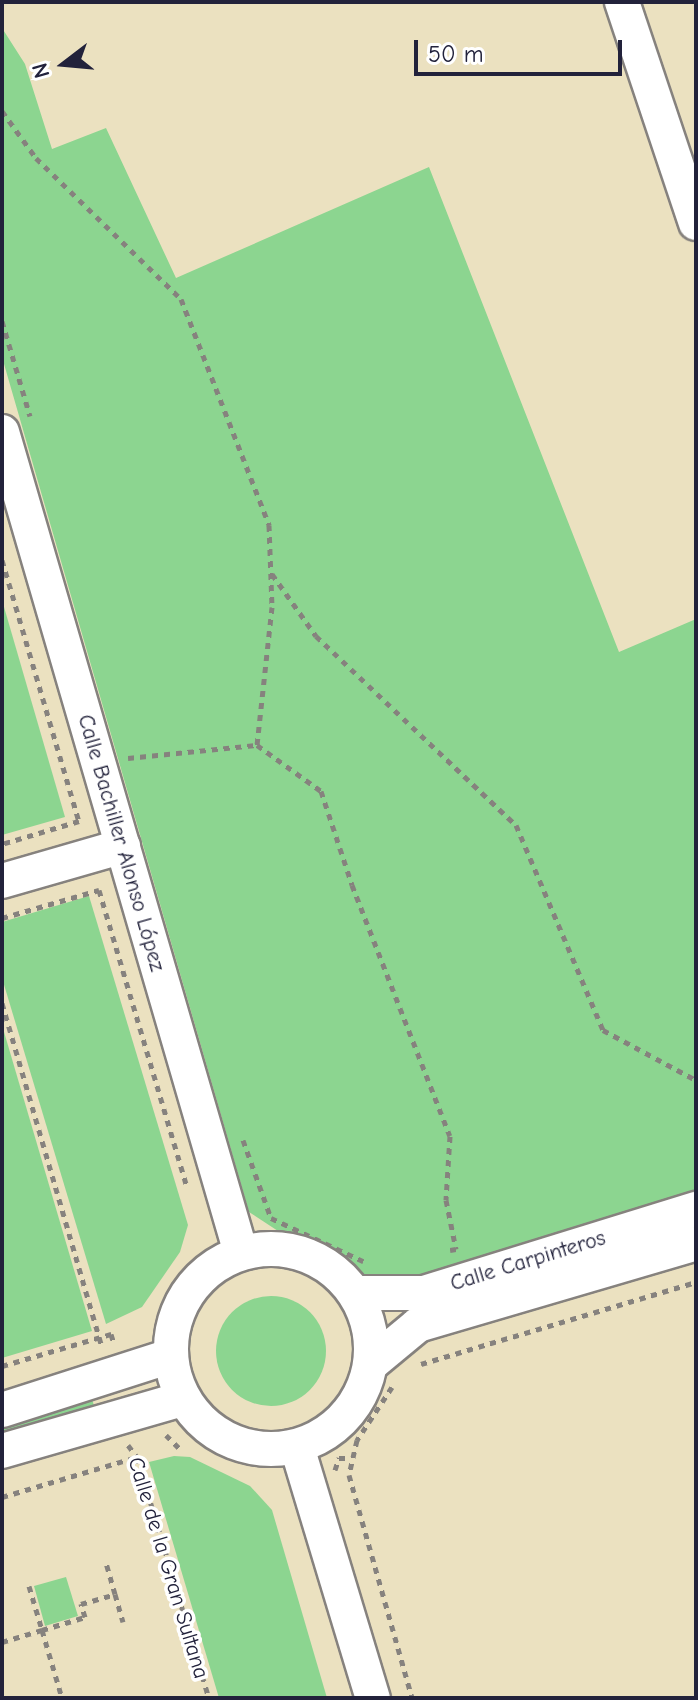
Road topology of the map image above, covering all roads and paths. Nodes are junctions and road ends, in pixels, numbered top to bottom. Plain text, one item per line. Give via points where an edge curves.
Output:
1 (622, 2) edge
2 (2, 111) edge
3 (696, 223) edge
4 (2, 432) edge
5 (2, 560) edge
6 (271, 573) junction
7 (257, 745) junction
8 (130, 758) dead end
9 (2, 844) edge
10 (123, 846) junction
11 (2, 881) edge
12 (2, 918) edge
13 (2, 1003) edge
14 (696, 1080) edge
15 (190, 1196) dead end
16 (261, 1203) dead end
17 (696, 1209) edge
18 (696, 1243) edge
19 (241, 1253) junction
20 (442, 1253) dead end
21 (363, 1279) junction
22 (696, 1282) edge
23 (111, 1334) dead end
24 (101, 1337) junction
25 (170, 1356) junction
26 (2, 1366) edge
27 (387, 1368) junction
28 (410, 1369) dead end
29 (106, 1378) junction
30 (182, 1399) junction
31 (2, 1410) edge
32 (121, 1429) junction
33 (297, 1447) junction
34 (2, 1451) edge
35 (137, 1457) junction
36 (2, 1497) edge
37 (105, 1560) dead end
38 (29, 1586) dead end
39 (115, 1594) junction
40 (123, 1622) dead end
41 (42, 1630) junction
42 (2, 1642) edge
43 (62, 1698) edge
44 (209, 1698) edge
45 (373, 1698) edge
46 (412, 1698) edge

1 - 3 street
2 - 6 path via 36,158 181,299 269,525
4 - 10 street, Calle Bachiller Alonso López
5 - 9 path via 79,821
6 - 7 path
6 - 14 path via 316,636 516,825 603,1030
7 - 8 path
7 - 20 path via 321,791 450,1136 446,1200 456,1249
10 - 11 street
10 - 19 street, Calle Bachiller Alonso López
12 - 15 path via 99,890
13 - 24 path
16 - 21 path via 279,1223
17 - 21 street, Calle Carpinteros via 424,1293
18 - 27 street, Calle Carpinteros via 418,1325
19 - 21 street via 267,1247 320,1260
19 - 25 street via 203,1273 179,1306
21 - 27 street via 368,1321
22 - 28 path
23 - 24 path
24 - 26 path
24 - 29 path
25 - 29 street
25 - 30 street
27 - 33 street via 346,1417
27 - 46 path via 357,1440 349,1475
29 - 31 street
30 - 32 street
30 - 33 street via 214,1433 253,1449
32 - 34 street
32 - 35 path, Calle de la Gran Sultana
33 - 45 street
35 - 36 path
35 - 44 path, Calle de la Gran Sultana
37 - 39 path
38 - 41 path
39 - 40 path
39 - 41 path via 81,1604 85,1617
41 - 42 path
41 - 43 path

